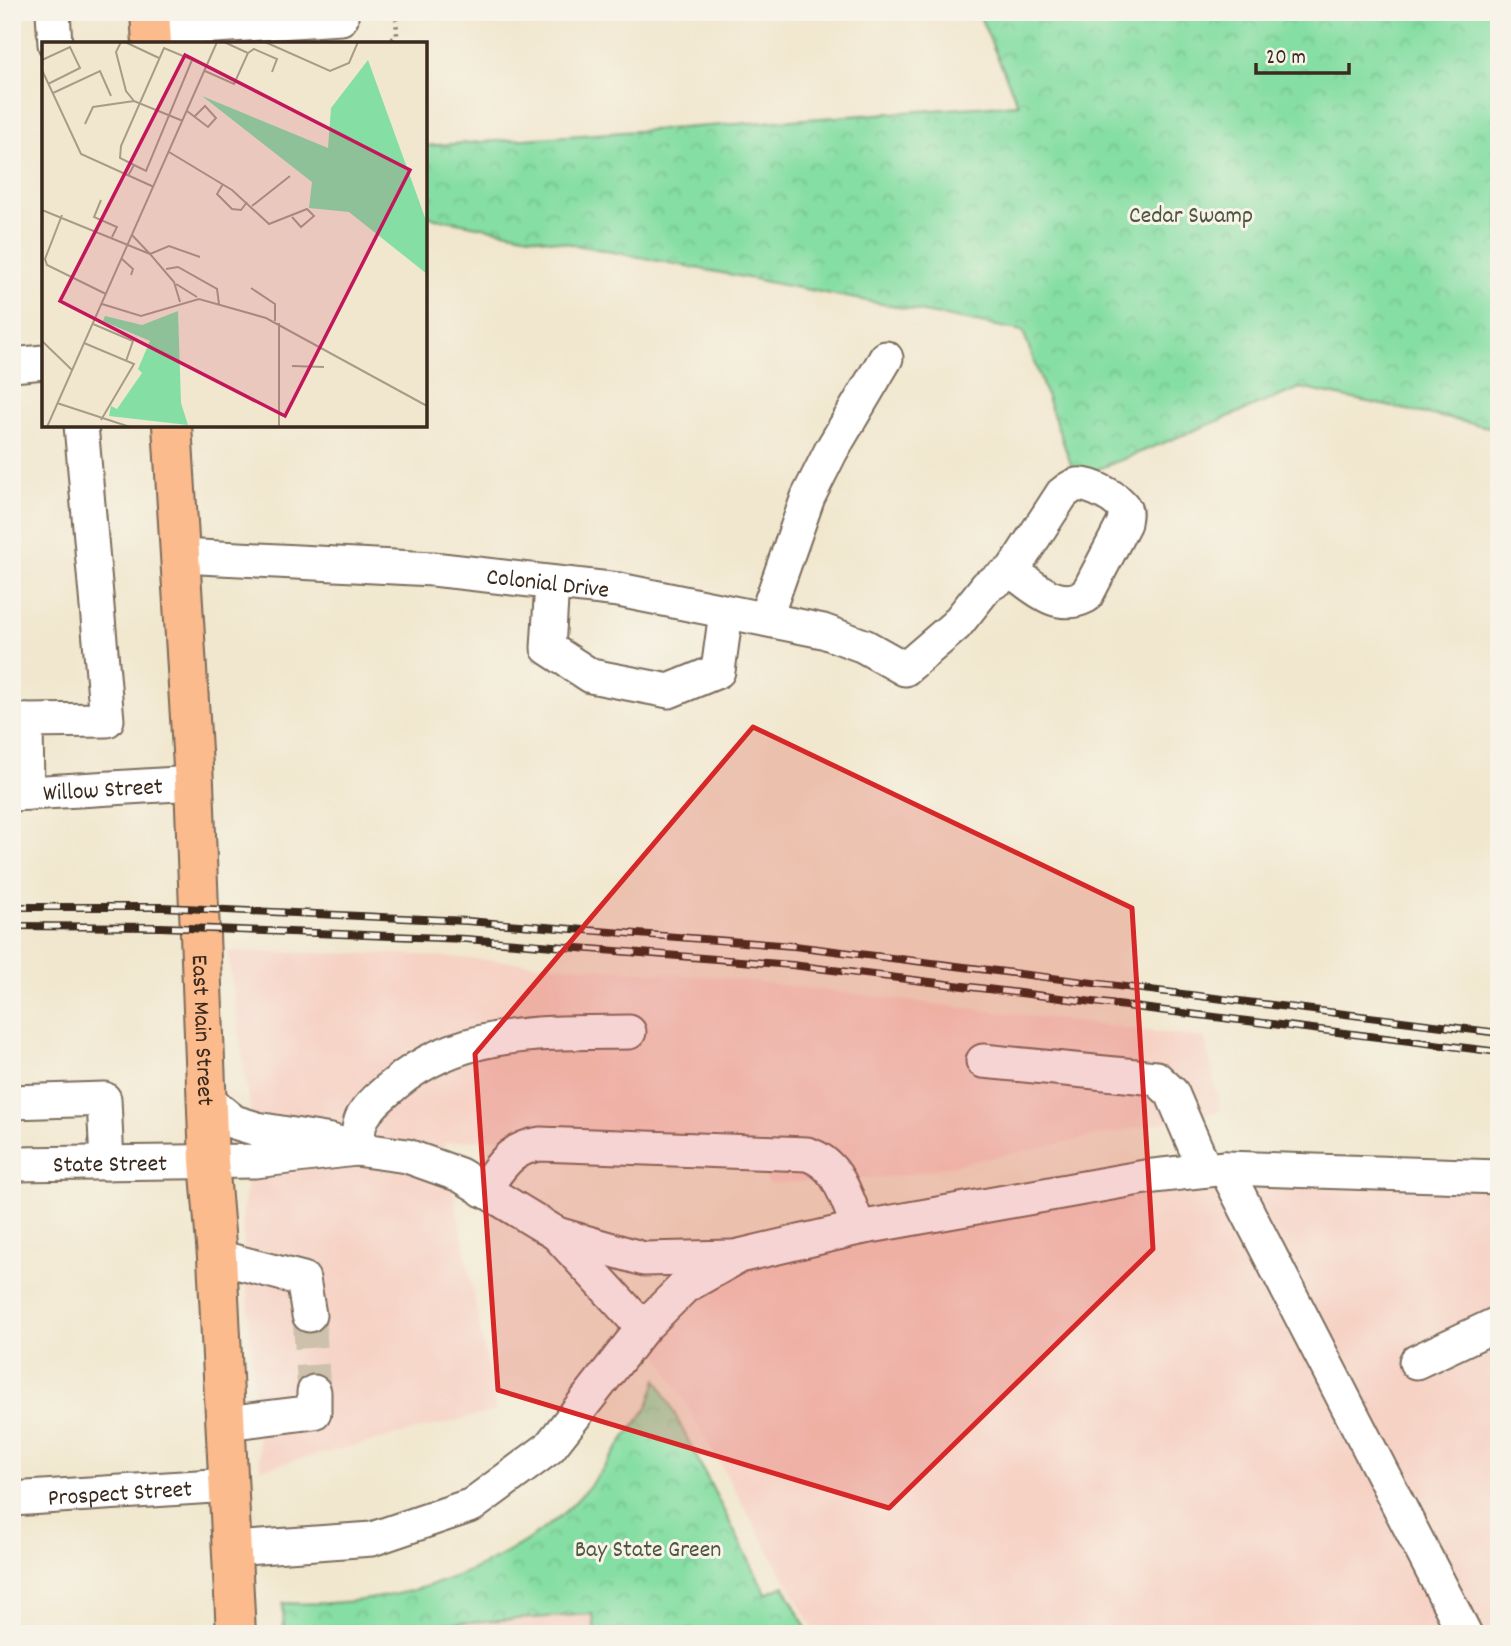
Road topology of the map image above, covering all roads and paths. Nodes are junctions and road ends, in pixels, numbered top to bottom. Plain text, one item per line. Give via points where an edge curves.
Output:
1 (53, 12) edge
2 (341, 12) edge
3 (396, 12) edge
4 (151, 29) edge
5 (55, 42) edge
6 (389, 42) edge
7 (886, 358) dead end
8 (42, 362) edge
9 (12, 365) edge
10 (81, 427) edge
11 (172, 427) edge
12 (180, 556) junction
13 (1012, 571) dead end
14 (551, 583) junction
15 (726, 612) junction
16 (765, 619) junction
17 (19, 721) edge
18 (194, 783) junction
19 (20, 794) edge
20 (629, 1032) dead end
21 (983, 1061) dead end
22 (208, 1101) junction
23 (12, 1102) edge
24 (356, 1149) junction
25 (209, 1161) junction
26 (107, 1163) junction
27 (12, 1164) edge
28 (1215, 1169) junction
29 (1499, 1177) edge
30 (483, 1190) junction
31 (859, 1228) junction
32 (557, 1234) junction
33 (739, 1256) junction
34 (217, 1258) junction
35 (309, 1315) tunnel mouth
36 (1499, 1323) edge
37 (643, 1328) junction
38 (1416, 1362) dead end
39 (314, 1392) tunnel mouth
40 (226, 1423) junction
41 (229, 1485) junction
42 (12, 1499) edge
43 (232, 1549) junction
44 (236, 1634) edge
45 (1465, 1634) edge

1 - 5 street
2 - 4 street via 341,18
3 - 6 path via 397,34
7 - 16 street via 808,497
8 - 9 street
10 - 17 street via 107,720
11 - 12 main road, East Main Street
12 - 14 street, Colonial Drive via 433,569
12 - 18 main road, East Main Street
13 - 16 street, Colonial Drive via 987,586 956,625 905,669 833,634
14 - 15 street, Colonial Drive via 619,590
14 - 15 street via 548,648 591,676 669,691 718,671
15 - 16 street, Colonial Drive
17 - 19 street
18 - 19 street, Willow Street
18 - 22 main road, East Main Street
20 - 24 street via 520,1034 432,1058 377,1100 361,1120
21 - 28 street via 1156,1078 1172,1093
22 - 24 street via 234,1122
22 - 25 main road, East Main Street
23 - 26 street via 104,1099
24 - 25 street, State Street via 255,1161
24 - 30 street via 407,1156 460,1175
25 - 26 street, State Street
25 - 34 main road, East Main Street
26 - 27 street, State Street
28 - 29 street
28 - 31 street via 1145,1177
28 - 45 street
30 - 31 street via 508,1158 523,1147 540,1144 807,1154 832,1168
30 - 32 street
31 - 33 street
32 - 33 street via 644,1259
32 - 37 street
33 - 37 street via 684,1287
34 - 35 street via 303,1279
34 - 40 main road, East Main Street
36 - 38 street
37 - 43 street via 549,1448 472,1505 372,1539
39 - 40 street via 314,1412
40 - 41 main road, East Main Street
41 - 42 street, Prospect Street
41 - 43 main road, East Main Street
43 - 44 main road, East Main Street

